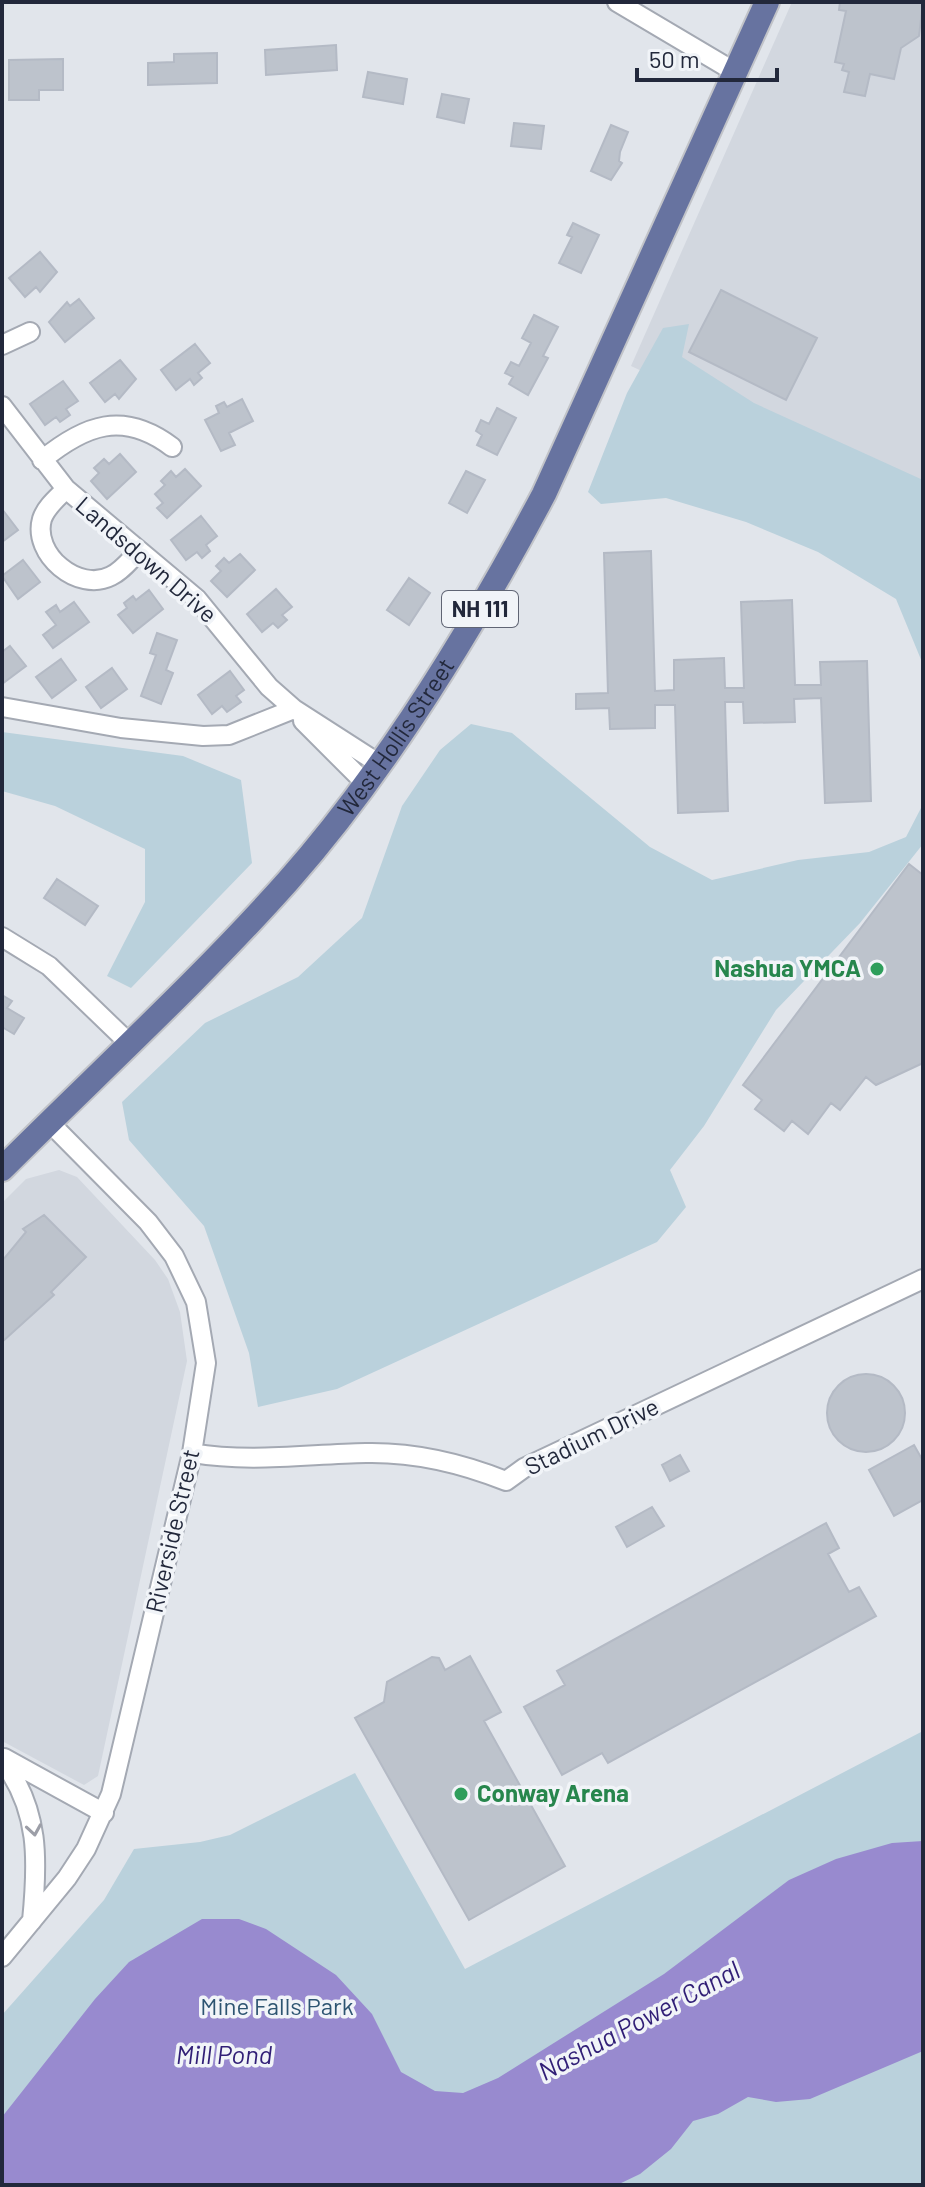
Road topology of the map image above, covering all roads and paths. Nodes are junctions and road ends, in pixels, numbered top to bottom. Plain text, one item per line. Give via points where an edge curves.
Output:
1 (617, 2) edge
2 (767, 2) edge
3 (735, 72) junction
4 (30, 332) dead end
5 (2, 345) edge
6 (2, 406) edge
7 (172, 447) dead end
8 (42, 460) junction
9 (66, 489) junction
10 (139, 551) junction
11 (2, 707) edge
12 (294, 709) junction
13 (371, 773) junction
14 (2, 937) edge
15 (131, 1045) junction
16 (49, 1122) junction
17 (2, 1169) edge
18 (923, 1279) edge
19 (192, 1453) junction
20 (2, 1758) edge
21 (104, 1813) junction
22 (32, 1922) junction
23 (2, 1957) edge

1 - 3 street
2 - 3 main road, West Hollis Street / NH 111
3 - 13 main road, West Hollis Street / NH 111 via 544,494 476,615
4 - 5 street
6 - 8 street, Landsdown Drive
7 - 8 street via 150,433 112,425 74,436
8 - 9 street, Landsdown Drive
9 - 10 street, Landsdown Drive
9 - 10 street via 45,512 41,527 42,542 55,563 83,578 103,580
10 - 12 street, Landsdown Drive via 212,614 269,687
11 - 12 street via 203,736 229,735
12 - 13 street, Landsdown Drive via 309,730
13 - 15 main road, West Hollis Street / NH 111 via 289,879
14 - 15 street via 49,966
15 - 16 main road, West Hollis Street / NH 111
16 - 17 main road, West Hollis Street / NH 111
16 - 19 street, Riverside Street via 148,1222 187,1280 206,1350
18 - 19 street, Stadium Drive via 506,1481 413,1455 242,1459
19 - 21 street, Riverside Street
20 - 21 street
20 -> 22 street via 33,1820 37,1865
21 - 22 street, Riverside Street via 79,1859
22 - 23 street, Riverside Street

